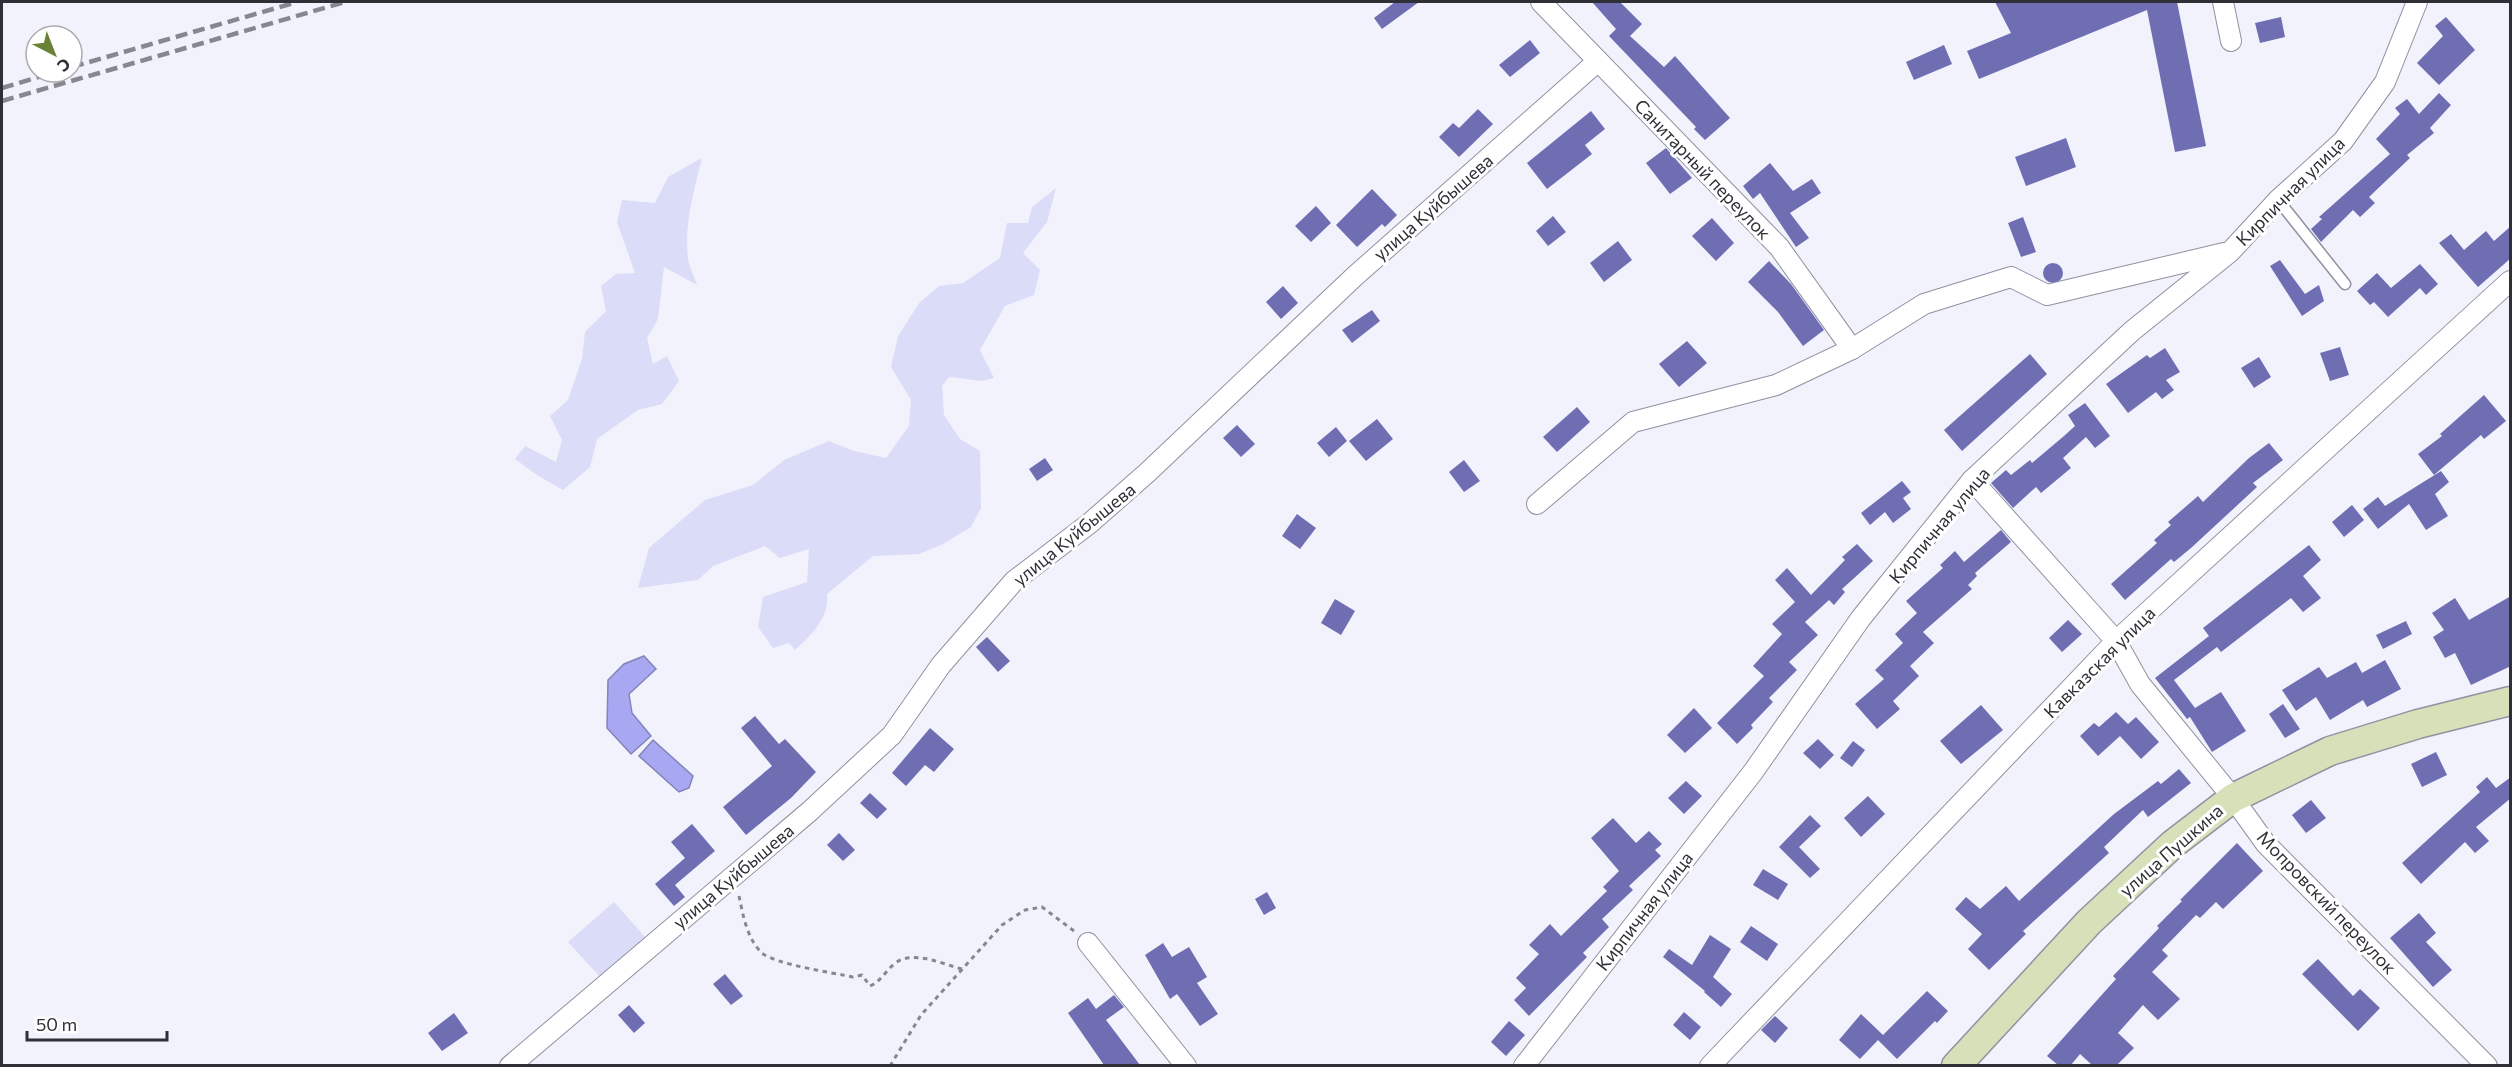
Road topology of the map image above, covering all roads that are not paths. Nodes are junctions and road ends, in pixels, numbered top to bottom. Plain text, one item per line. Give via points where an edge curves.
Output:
1 (1541, 2) edge
2 (2223, 2) edge
3 (2417, 2) edge
4 (2231, 41) dead end
5 (1598, 61) junction
6 (2278, 200) junction
7 (2230, 252) junction
8 (2511, 281) edge
9 (2345, 284) dead end
10 (1852, 349) junction
11 (1972, 480) junction
12 (1537, 504) dead end
13 (2116, 641) junction
14 (2511, 701) edge
15 (2233, 798) junction
16 (1088, 943) road end
17 (510, 1065) edge
18 (1186, 1065) edge
19 (1524, 1065) edge
20 (1710, 1065) edge
21 (1956, 1065) edge
22 (2487, 1065) edge

1 - 5 street, Санитарный переулок
2 - 4 street
3 - 6 street, Кирпичная улица via 2385,82 2343,141
5 - 10 street, Санитарный переулок via 1779,247
5 - 17 street, улица Куйбышева via 1355,276 1148,472 1014,581 941,665 892,735 810,811
6 - 7 street, Кирпичная улица
6 - 9 lane
7 - 10 street via 2047,295 2012,277 1924,304
7 - 11 street, Кирпичная улица via 2132,331
8 - 13 street, Кавказская улица
10 - 12 street via 1776,385 1633,422
11 - 13 street, Мопровский переулок
11 - 19 street, Кирпичная улица via 1861,618 1753,772
13 - 15 street, Мопровский переулок via 2140,684
13 - 20 street, Кавказская улица
14 - 15 main road, улица Пушкина via 2418,724 2330,752
15 - 21 main road, улица Пушкина via 2173,844 2089,922
15 - 22 street, Мопровский переулок via 2266,844
16 - 18 street

